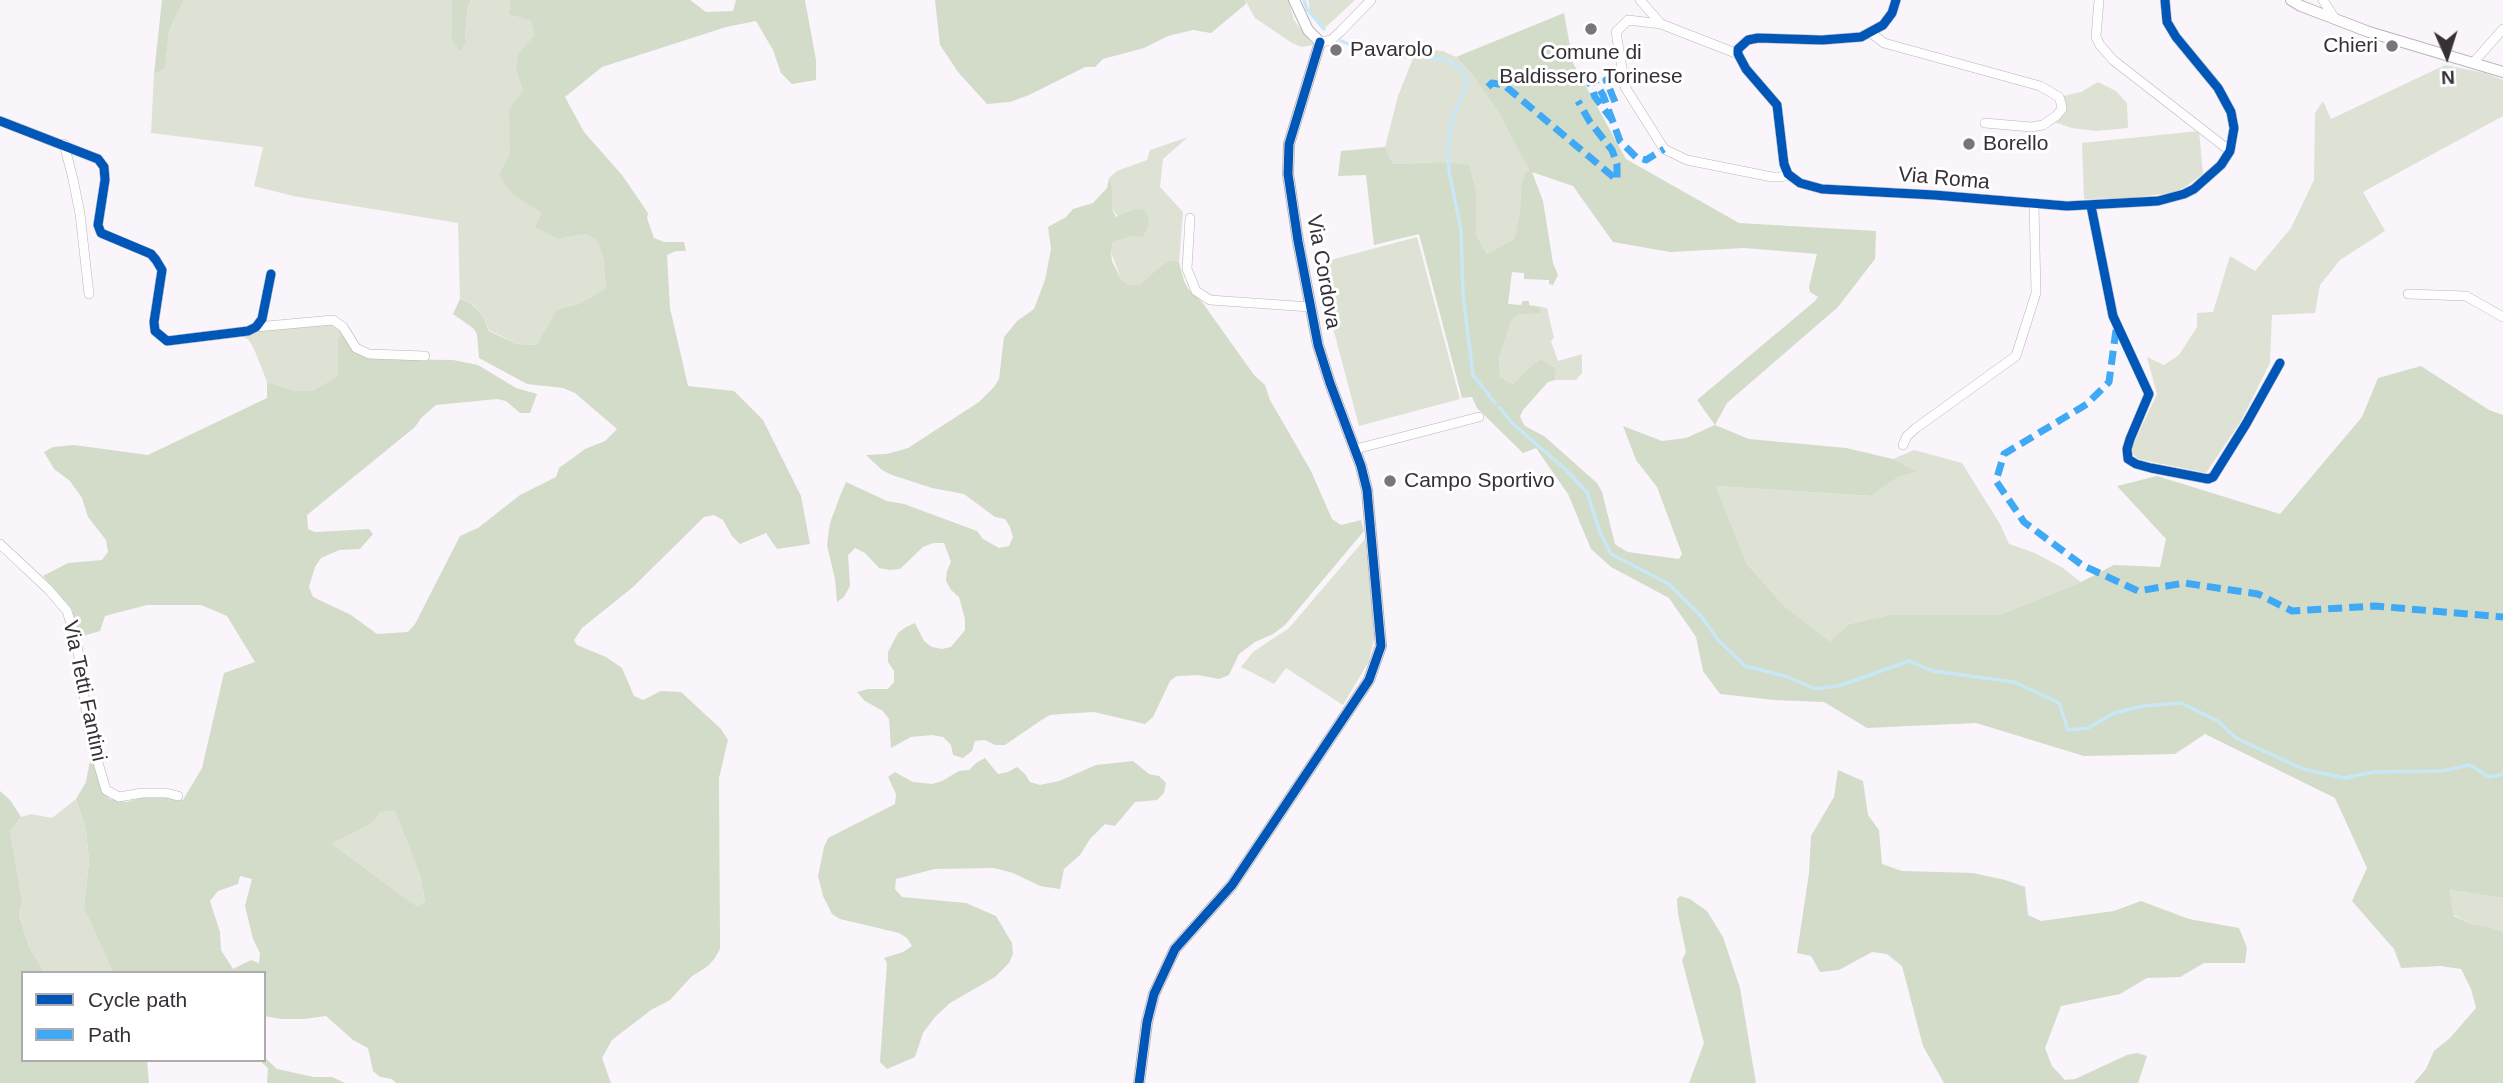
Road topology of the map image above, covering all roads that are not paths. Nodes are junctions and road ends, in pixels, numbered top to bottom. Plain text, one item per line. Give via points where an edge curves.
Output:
1 (1294, 0) edge
2 (1371, 0) edge
3 (1640, 0) edge
4 (1896, 0) edge
5 (2099, 0) edge
6 (2165, 0) edge
7 (2291, 0) edge
8 (2323, 0) edge
9 (2335, 19) junction
10 (1661, 24) junction
11 (2503, 29) edge
12 (1871, 33) junction
13 (1320, 42) junction
14 (1738, 54) junction
15 (2473, 63) junction
16 (2503, 72) edge
17 (0, 121) edge
18 (1985, 123) dead end
19 (64, 144) junction
20 (2230, 152) junction
21 (1788, 174) junction
22 (2034, 204) junction
23 (2091, 206) junction
24 (1190, 218) dead end
25 (271, 274) dead end
26 (2408, 293) dead end
27 (89, 294) dead end
28 (1310, 307) junction
29 (2503, 317) edge
30 (256, 327) junction
31 (425, 356) dead end
32 (2280, 363) dead end
33 (1479, 416) dead end
34 (1903, 445) dead end
35 (1356, 449) junction
36 (0, 544) edge
37 (178, 796) dead end
38 (1139, 1083) edge

1 - 13 street via 1308,30
2 - 13 street via 1331,40
3 - 10 street
4 - 12 street via 1888,20
5 - 20 street via 2096,37 2100,46
6 - 20 street via 2167,22 2175,37 2218,88 2231,112
7 - 9 street
8 - 9 street
9 - 15 street
10 - 14 street
10 - 21 street via 1628,20 1616,32 1625,87 1664,149 1687,160 1772,177
11 - 15 street
12 - 14 street via 1822,40 1758,37 1748,40
12 - 18 street via 1884,43 2040,86 2059,97 2062,109 2043,125
13 - 28 street, Via Cordova via 1288,158
14 - 21 street via 1777,105
15 - 16 street
17 - 19 street
19 - 27 street via 78,202
19 - 30 street via 98,159 104,167 101,233 151,254 162,270 154,322 160,337 177,341
20 - 23 street, Via Roma via 2221,165 2184,194 2158,201
21 - 22 street, Via Roma via 1822,189
22 - 23 street, Via Roma
22 - 34 street via 2036,293 2016,356 1916,428
23 - 32 street via 2113,316 2149,394 2130,439 2128,459 2151,468 2213,477
24 - 28 street via 1187,269 1196,291 1210,300
25 - 30 street
26 - 29 street via 2466,296
28 - 35 street, Via Cordova via 1330,383
30 - 31 street via 333,320 356,348 369,354
33 - 35 street
35 - 38 street, Via Cordova via 1368,505 1381,646 1374,673 1232,886 1175,949 1154,993
36 - 37 street, Via Tetti Fantini via 67,611 77,643 89,732 106,790 119,797

